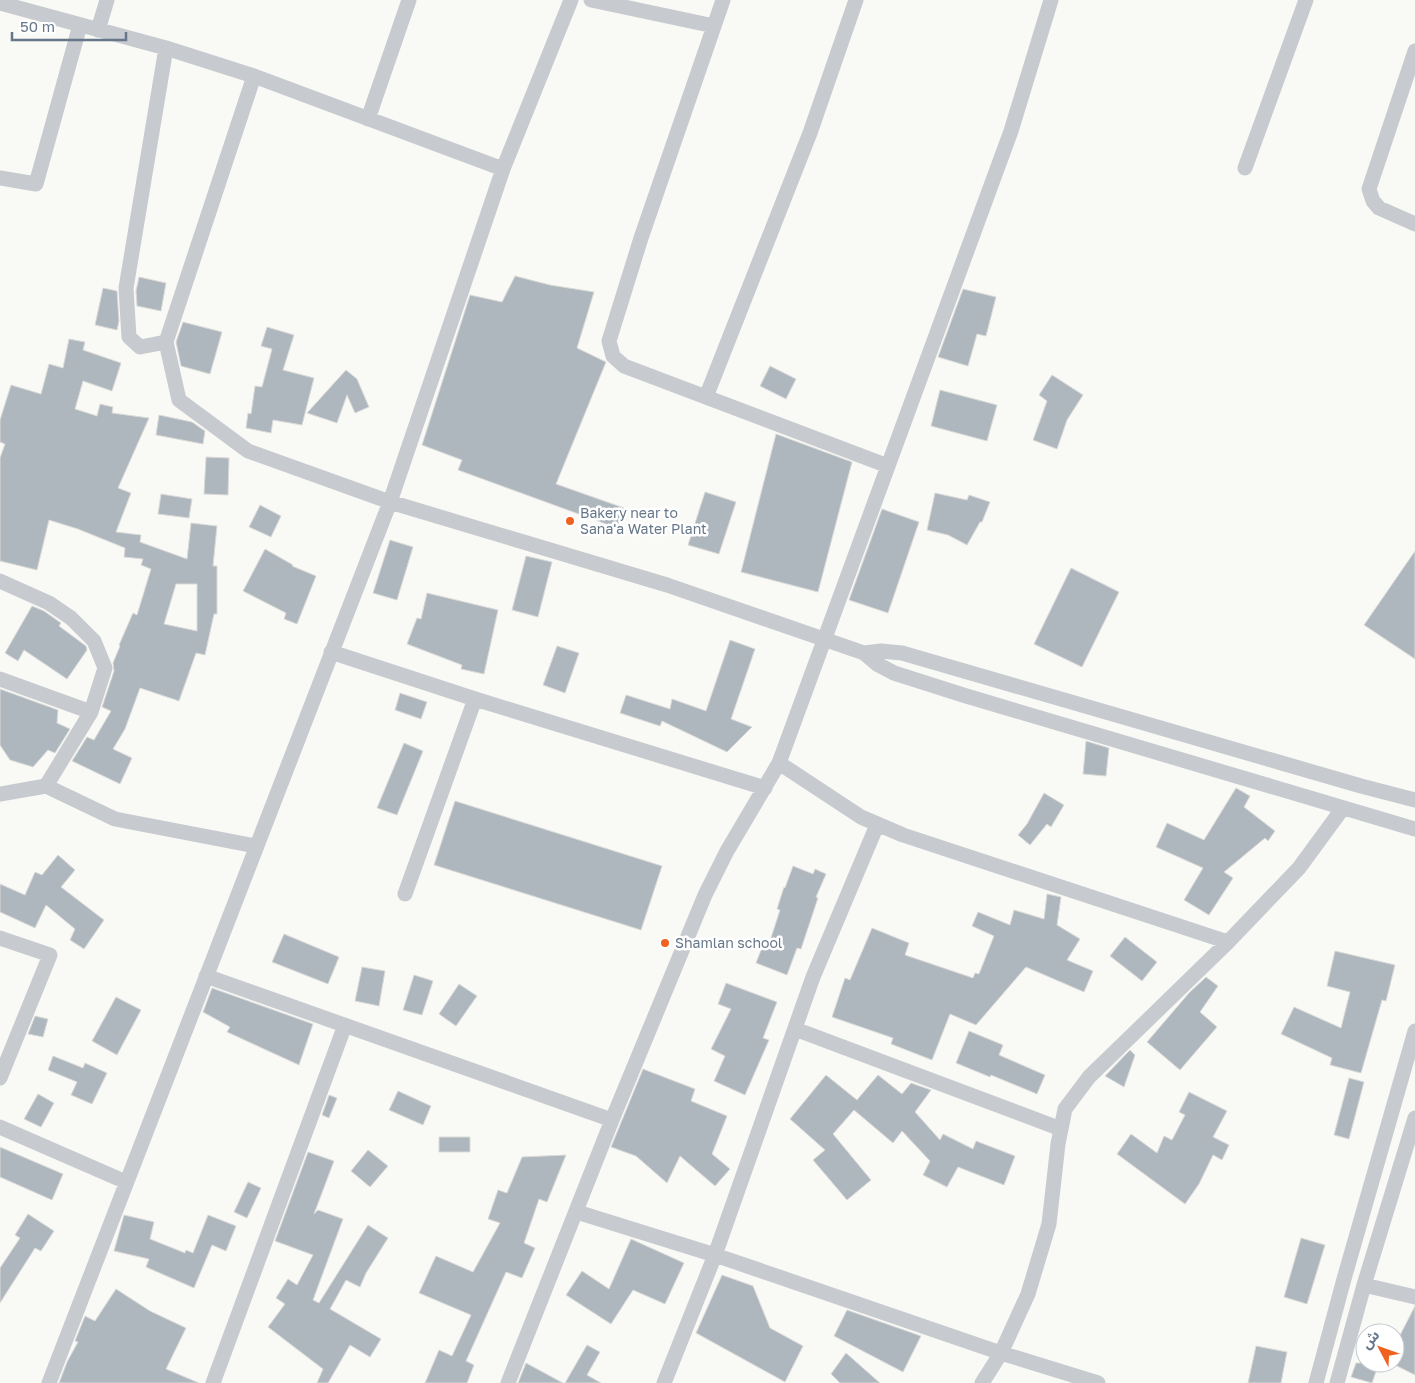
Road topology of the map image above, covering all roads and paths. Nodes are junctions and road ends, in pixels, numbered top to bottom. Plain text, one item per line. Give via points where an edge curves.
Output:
1 (107, 0) edge
2 (409, 0) edge
3 (570, 0) edge
4 (591, 0) edge
5 (723, 0) edge
6 (856, 0) edge
7 (1051, 0) edge
8 (1306, 0) edge
9 (0, 3) edge
10 (80, 25) junction
11 (714, 26) junction
12 (98, 30) junction
13 (166, 48) junction
14 (1415, 51) edge
15 (254, 76) junction
16 (368, 119) junction
17 (1245, 168) dead end
18 (503, 169) junction
19 (0, 178) edge
20 (1415, 224) edge
21 (166, 342) junction
22 (706, 397) junction
23 (888, 466) junction
24 (390, 502) junction
25 (0, 581) edge
26 (824, 639) junction
27 (331, 652) junction
28 (864, 652) junction
29 (0, 679) edge
30 (475, 699) junction
31 (91, 712) junction
32 (779, 763) junction
33 (46, 786) junction
34 (765, 788) junction
35 (0, 794) edge
36 (1415, 800) edge
37 (1343, 808) junction
38 (877, 824) junction
39 (1415, 829) edge
40 (255, 846) junction
41 (405, 894) dead end
42 (0, 938) edge
43 (1228, 942) junction
44 (206, 976) junction
45 (345, 1025) junction
46 (795, 1029) junction
47 (1415, 1031) edge
48 (0, 1078) edge
49 (1415, 1118) edge
50 (612, 1120) junction
51 (0, 1126) edge
52 (1061, 1129) junction
53 (126, 1182) junction
54 (577, 1212) junction
55 (715, 1255) junction
56 (1364, 1285) junction
57 (1415, 1297) edge
58 (1001, 1353) junction
59 (49, 1383) edge
60 (214, 1383) edge
61 (508, 1383) edge
62 (664, 1383) edge
63 (982, 1383) edge
64 (1098, 1383) edge
65 (1316, 1383) edge
66 (1337, 1383) edge

1 - 12 street
2 - 16 street
3 - 18 street
4 - 11 street
5 - 11 street
6 - 22 street via 810,133
7 - 23 street via 1011,131
8 - 17 street
9 - 10 street
10 - 12 street
10 - 19 street via 36,184
11 - 22 street via 640,238 609,341 613,356 624,366
12 - 13 street
13 - 15 street
13 - 21 street via 126,288 129,337 140,347
14 - 20 street via 1369,189 1379,208
15 - 16 street
15 - 21 street
16 - 18 street
18 - 24 street
21 - 24 street via 179,400 248,451
22 - 23 street
23 - 26 street
24 - 26 street via 667,585
24 - 27 street
25 - 31 street via 49,603 71,618 94,641 105,668
26 - 28 street
26 - 32 street
27 - 30 street
27 - 40 street
28 - 36 street via 902,653
28 - 37 street via 894,673
29 - 31 street
30 - 34 street
30 - 41 street
31 - 33 street
32 - 34 street
32 - 38 street via 861,817
33 - 35 street
33 - 40 street via 115,818
34 - 50 street via 706,895
37 - 39 street
37 - 43 street via 1299,868
38 - 43 street
38 - 46 street via 813,976
40 - 44 street
42 - 48 street via 50,955
43 - 52 street via 1089,1077 1065,1109
44 - 45 street
44 - 53 street
45 - 50 street
45 - 60 street
46 - 52 street
46 - 55 street
47 - 65 street
49 - 56 street
50 - 54 street
51 - 53 street
52 - 58 street via 1049,1224 1028,1294
53 - 59 street
54 - 55 street
54 - 61 street
55 - 58 street
55 - 62 street
56 - 57 street
56 - 66 street
58 - 63 street
58 - 64 street

